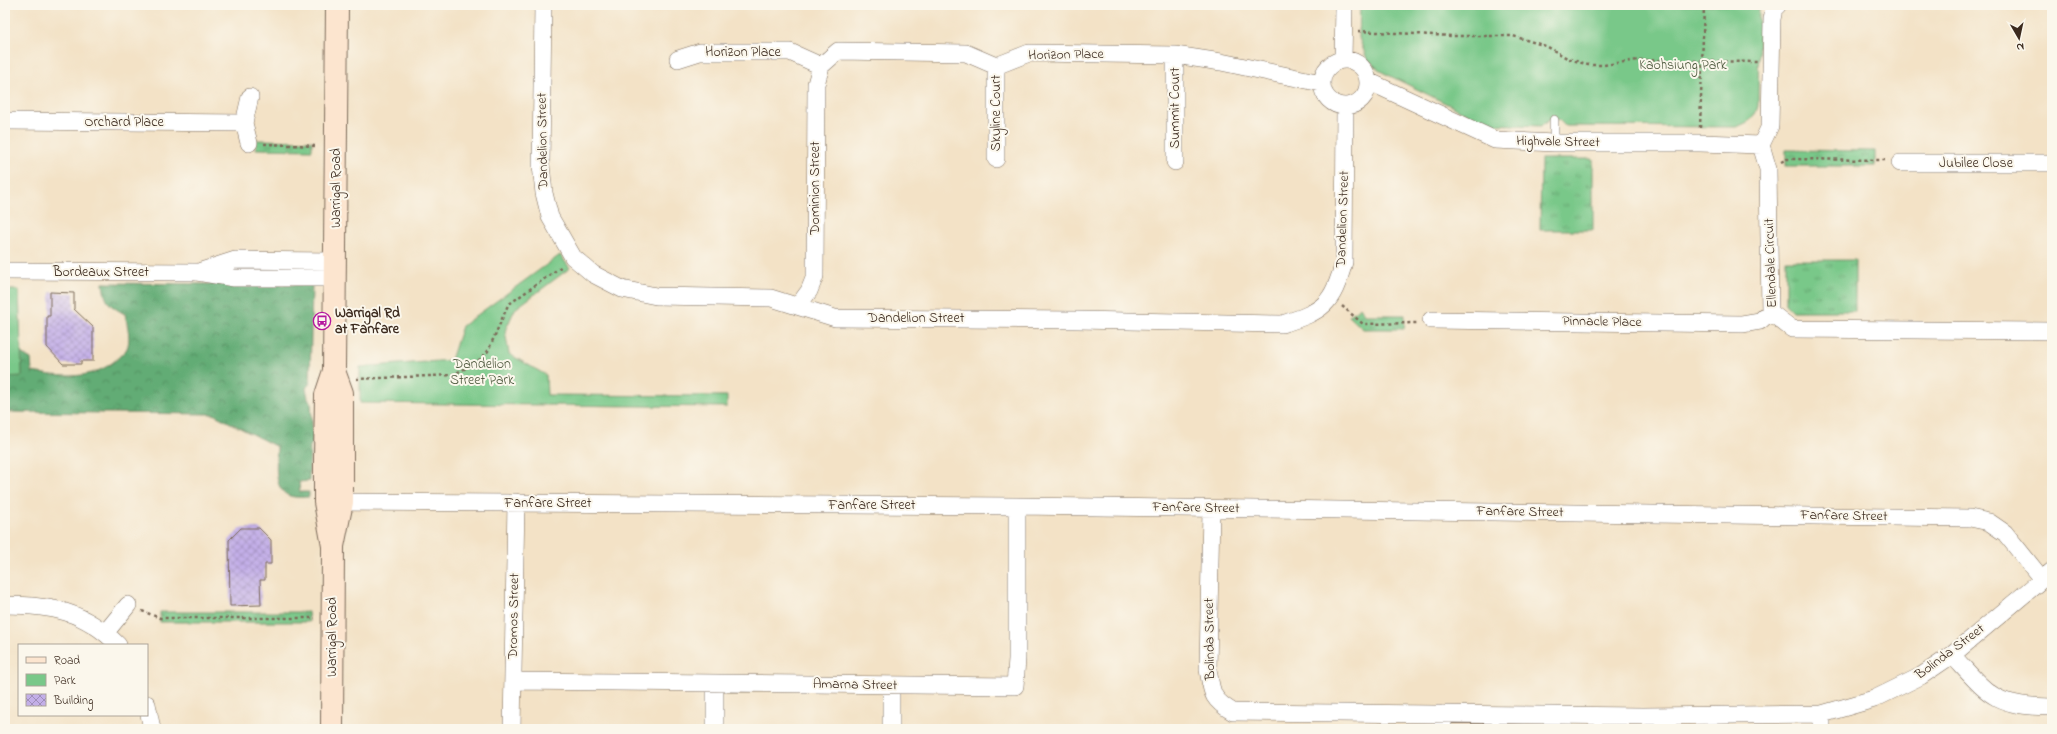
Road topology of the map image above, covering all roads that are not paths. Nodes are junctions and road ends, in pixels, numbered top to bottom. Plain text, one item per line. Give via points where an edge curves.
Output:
1 (338, 5) edge
2 (543, 5) edge
3 (1344, 5) edge
4 (1778, 5) edge
5 (1175, 55) junction
6 (678, 59) dead end
7 (1343, 60) junction
8 (821, 66) junction
9 (996, 66) junction
10 (1368, 81) junction
11 (1321, 83) junction
12 (250, 98) dead end
13 (1345, 107) junction
14 (1554, 120) dead end
15 (5, 121) edge
16 (244, 123) junction
17 (248, 143) road end
18 (1554, 143) junction
19 (1761, 145) junction
20 (996, 159) dead end
21 (1175, 162) dead end
22 (1900, 163) road end
23 (2052, 163) edge
24 (335, 270) junction
25 (5, 271) edge
26 (798, 306) junction
27 (1770, 312) junction
28 (1431, 320) road end
29 (2052, 331) edge
30 (333, 502) junction
31 (516, 502) junction
32 (1017, 506) junction
33 (1211, 509) junction
34 (2047, 575) edge
35 (5, 605) edge
36 (128, 605) road end
37 (106, 632) junction
38 (117, 644) edge
39 (1952, 655) junction
40 (513, 681) junction
41 (715, 683) junction
42 (891, 685) junction
43 (2052, 707) edge
44 (148, 709) edge
45 (1443, 722) edge
46 (1643, 722) edge
47 (1822, 722) edge
48 (152, 729) edge
49 (332, 729) edge
50 (512, 729) edge
51 (715, 729) edge
52 (891, 729) edge

1 - 24 main road, Warrigal Road
2 - 26 street, Dandelion Street via 544,194 550,217 573,257 593,274 622,289 656,296 771,298
3 - 7 street
4 - 19 street via 1774,8 1772,19 1770,126
5 - 9 street, Horizon Place via 1029,53
5 - 11 street, Horizon Place
5 - 21 street, Summit Court
6 - 8 street, Horizon Place via 700,52 790,52
7 - 10 street via 1357,63 1363,68
7 - 11 street via 1329,66
8 - 9 street via 838,51 966,53
8 - 26 street, Dominion Street via 816,84 815,276 809,291
9 - 20 street, Skyline Court
10 - 13 street via 1363,99
10 - 18 street, Highvale Street via 1495,140
11 - 13 street via 1328,100
12 - 16 street
13 - 26 street, Dandelion Street via 1344,262 1338,285 1331,297 1310,316 1282,324 835,318
14 - 18 lane
15 - 16 street, Orchard Place
16 - 17 street
18 - 19 street, Highvale Street
19 - 27 street, Ellendale Circuit via 1768,169
22 - 23 street, Jubilee Close
24 - 25 street, Bordeaux Street via 235,260 197,272
24 - 30 main road, Warrigal Road via 334,371 342,393
27 - 28 street, Pinnacle Place via 1760,321 1742,324
27 - 29 street, Ellendale Circuit via 1792,329
30 - 31 street, Fanfare Street
30 - 49 main road, Warrigal Road
31 - 32 street, Fanfare Street
31 - 40 street, Dromos Street
32 - 33 street, Fanfare Street
32 - 42 street, Amarna Street via 1015,686
33 - 34 street, Fanfare Street via 1970,518 1990,522 2005,533
33 - 45 street, Bolinda Street via 1208,669 1212,692 1219,704 1234,712
34 - 39 street, Bolinda Street
35 - 37 street via 59,609 87,620
36 - 37 street
37 - 38 street
39 - 43 street via 1987,693 2004,702 2023,707
39 - 47 street, Bolinda Street via 1898,688
40 - 41 street, Amarna Street
40 - 50 street, Dromos Street
41 - 42 street, Amarna Street
41 - 51 street
42 - 52 street
44 - 48 street
45 - 46 street, Bolinda Street
46 - 47 street, Bolinda Street

